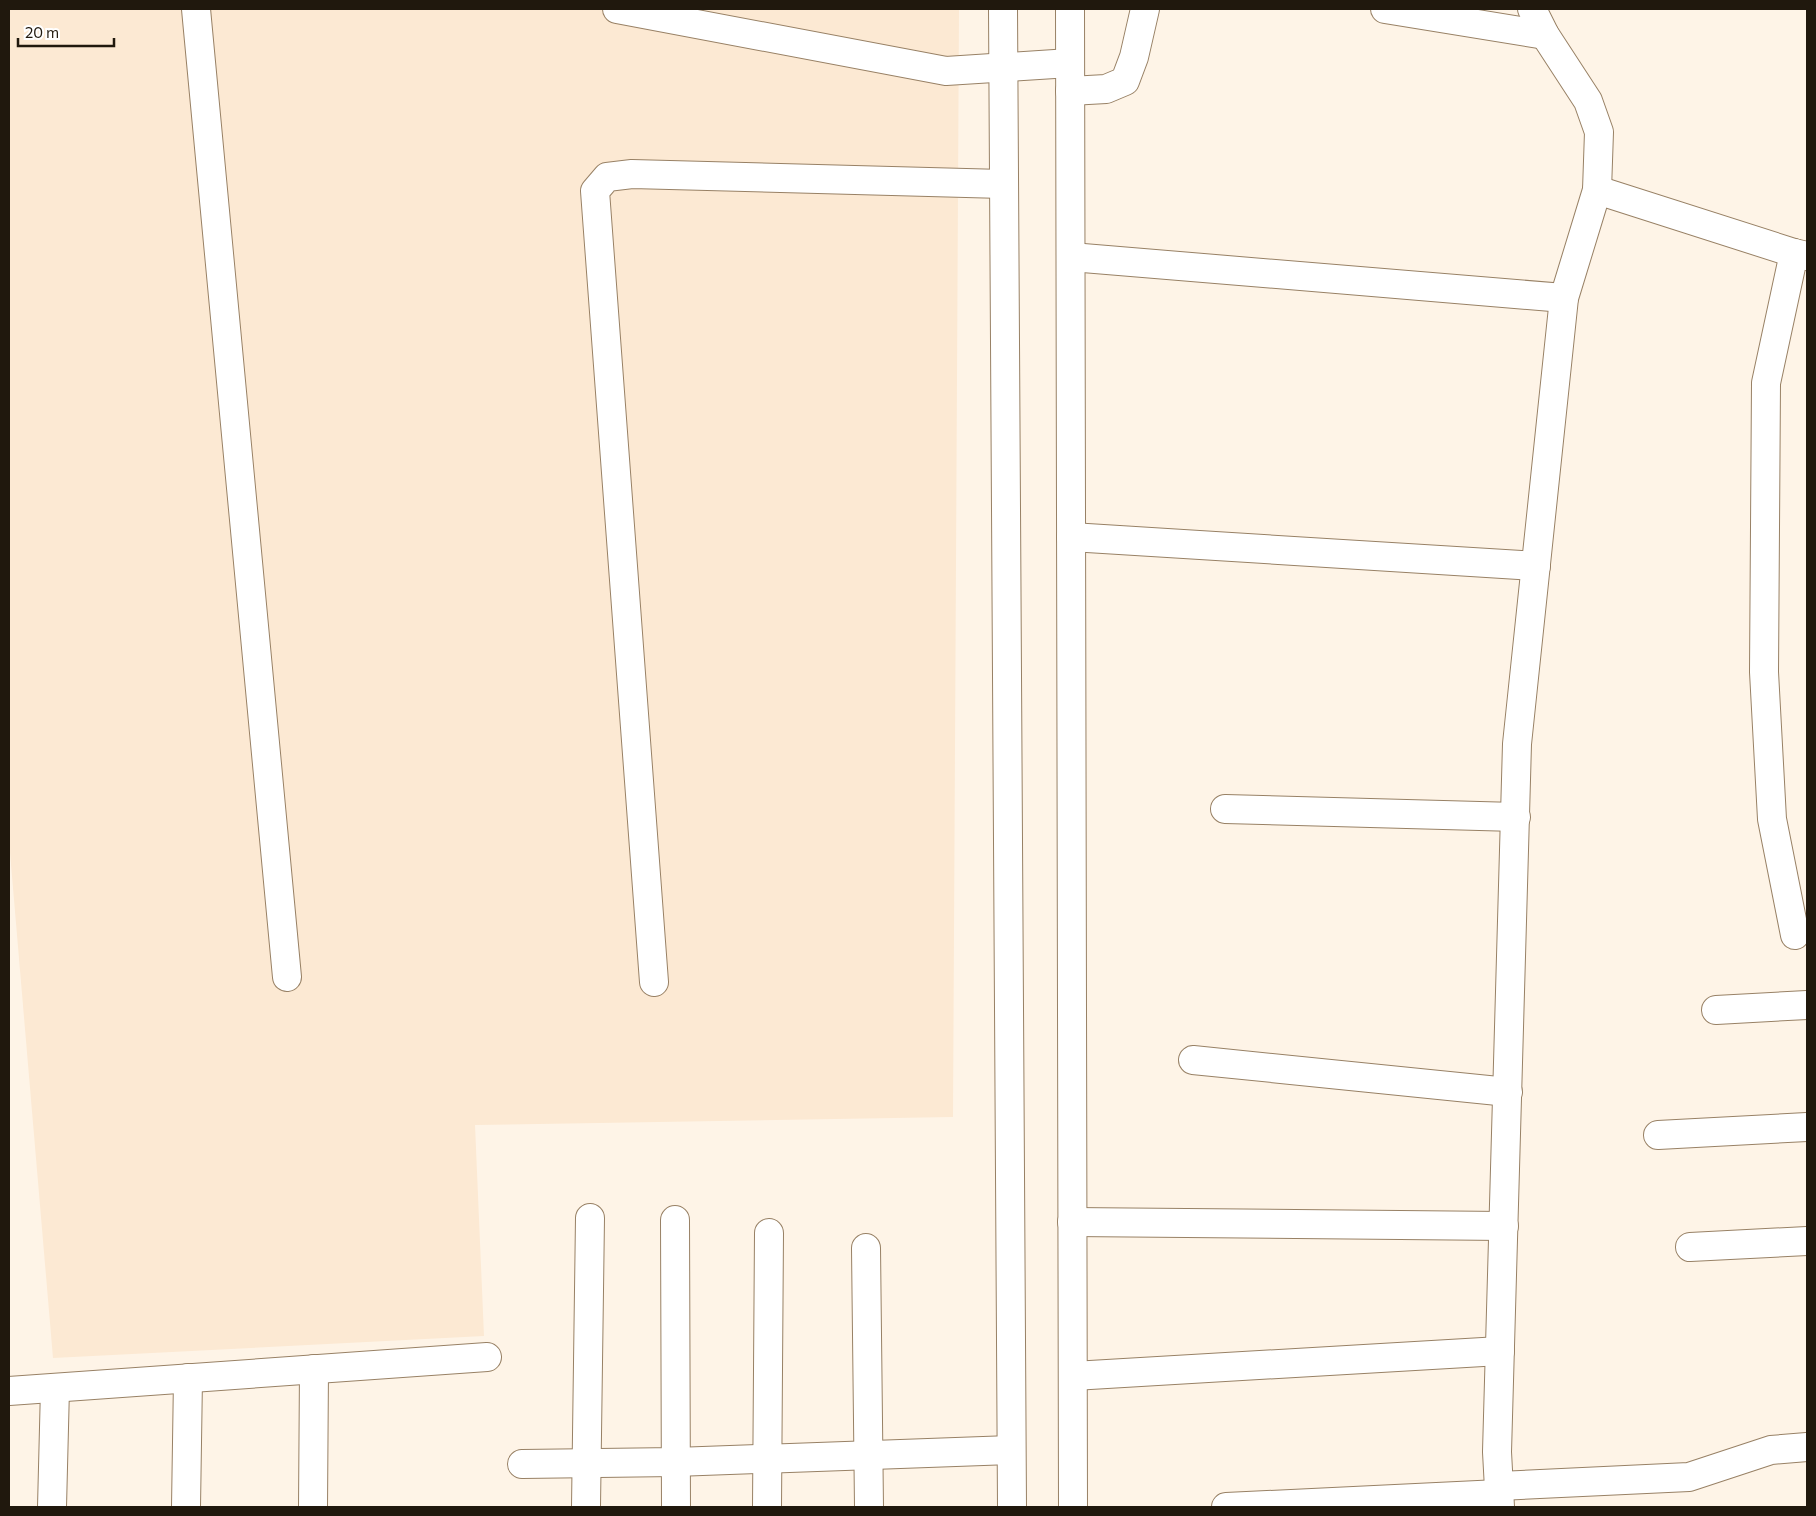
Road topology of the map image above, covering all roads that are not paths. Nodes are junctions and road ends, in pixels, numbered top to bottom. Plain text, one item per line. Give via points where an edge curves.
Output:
1 (196, 9) edge
2 (617, 9) edge
3 (1003, 9) edge
4 (1070, 9) edge
5 (1145, 9) edge
6 (1385, 9) edge
7 (1532, 9) edge
8 (1545, 35) junction
9 (1070, 63) junction
10 (1003, 68) junction
11 (1070, 91) junction
12 (1003, 184) junction
13 (1597, 190) junction
14 (1801, 255) edge
15 (1071, 257) junction
16 (1564, 298) junction
17 (1071, 537) junction
18 (1536, 566) junction
19 (1225, 809) dead end
20 (1516, 817) junction
21 (1795, 935) dead end
22 (287, 977) dead end
23 (654, 982) dead end
24 (1807, 1005) edge
25 (1716, 1010) dead end
26 (1193, 1060) dead end
27 (1508, 1092) junction
28 (1807, 1127) edge
29 (1658, 1135) dead end
30 (590, 1218) dead end
31 (675, 1220) dead end
32 (1072, 1222) junction
33 (1504, 1226) junction
34 (768, 1233) dead end
35 (1807, 1241) edge
36 (1690, 1247) dead end
37 (866, 1248) dead end
38 (1500, 1351) junction
39 (488, 1357) dead end
40 (314, 1369) junction
41 (1072, 1376) junction
42 (188, 1378) junction
43 (56, 1388) junction
44 (9, 1391) edge
45 (1807, 1447) edge
46 (1011, 1450) junction
47 (868, 1454) junction
48 (766, 1458) junction
49 (675, 1462) junction
50 (586, 1463) junction
51 (522, 1464) dead end
52 (1500, 1496) edge
53 (52, 1507) edge
54 (186, 1507) edge
55 (313, 1507) edge
56 (586, 1507) edge
57 (676, 1507) edge
58 (767, 1507) edge
59 (869, 1507) edge
60 (1012, 1507) edge
61 (1073, 1507) edge
62 (1226, 1507) edge

1 - 22 street
2 - 10 street via 946,71
3 - 10 street
4 - 9 street
5 - 11 street via 1125,81 1106,89
6 - 8 street
7 - 8 street
8 - 13 street via 1588,101 1599,132
9 - 10 street
9 - 11 street
10 - 12 street
11 - 15 street
12 - 23 street via 632,174 607,177 595,191
12 - 46 street
13 - 14 street
13 - 16 street
14 - 21 street via 1766,383 1764,672 1772,819
15 - 16 street
15 - 17 street
16 - 18 street
17 - 18 street
17 - 32 street
18 - 20 street via 1517,744
19 - 20 street
20 - 27 street
24 - 25 street
26 - 27 street
27 - 33 street
28 - 29 street
30 - 50 street
31 - 49 street
32 - 33 street
32 - 41 street
33 - 38 street
34 - 48 street
35 - 36 street
37 - 47 street
38 - 41 street
38 - 52 street via 1497,1452
39 - 40 street
40 - 42 street
40 - 55 street
41 - 61 street
42 - 43 street
42 - 54 street
43 - 44 street
43 - 53 street
45 - 52 street via 1771,1450 1689,1477
46 - 47 street
46 - 60 street
47 - 48 street
47 - 59 street
48 - 49 street
48 - 58 street
49 - 50 street
49 - 57 street
50 - 51 street
50 - 56 street
52 - 62 street

